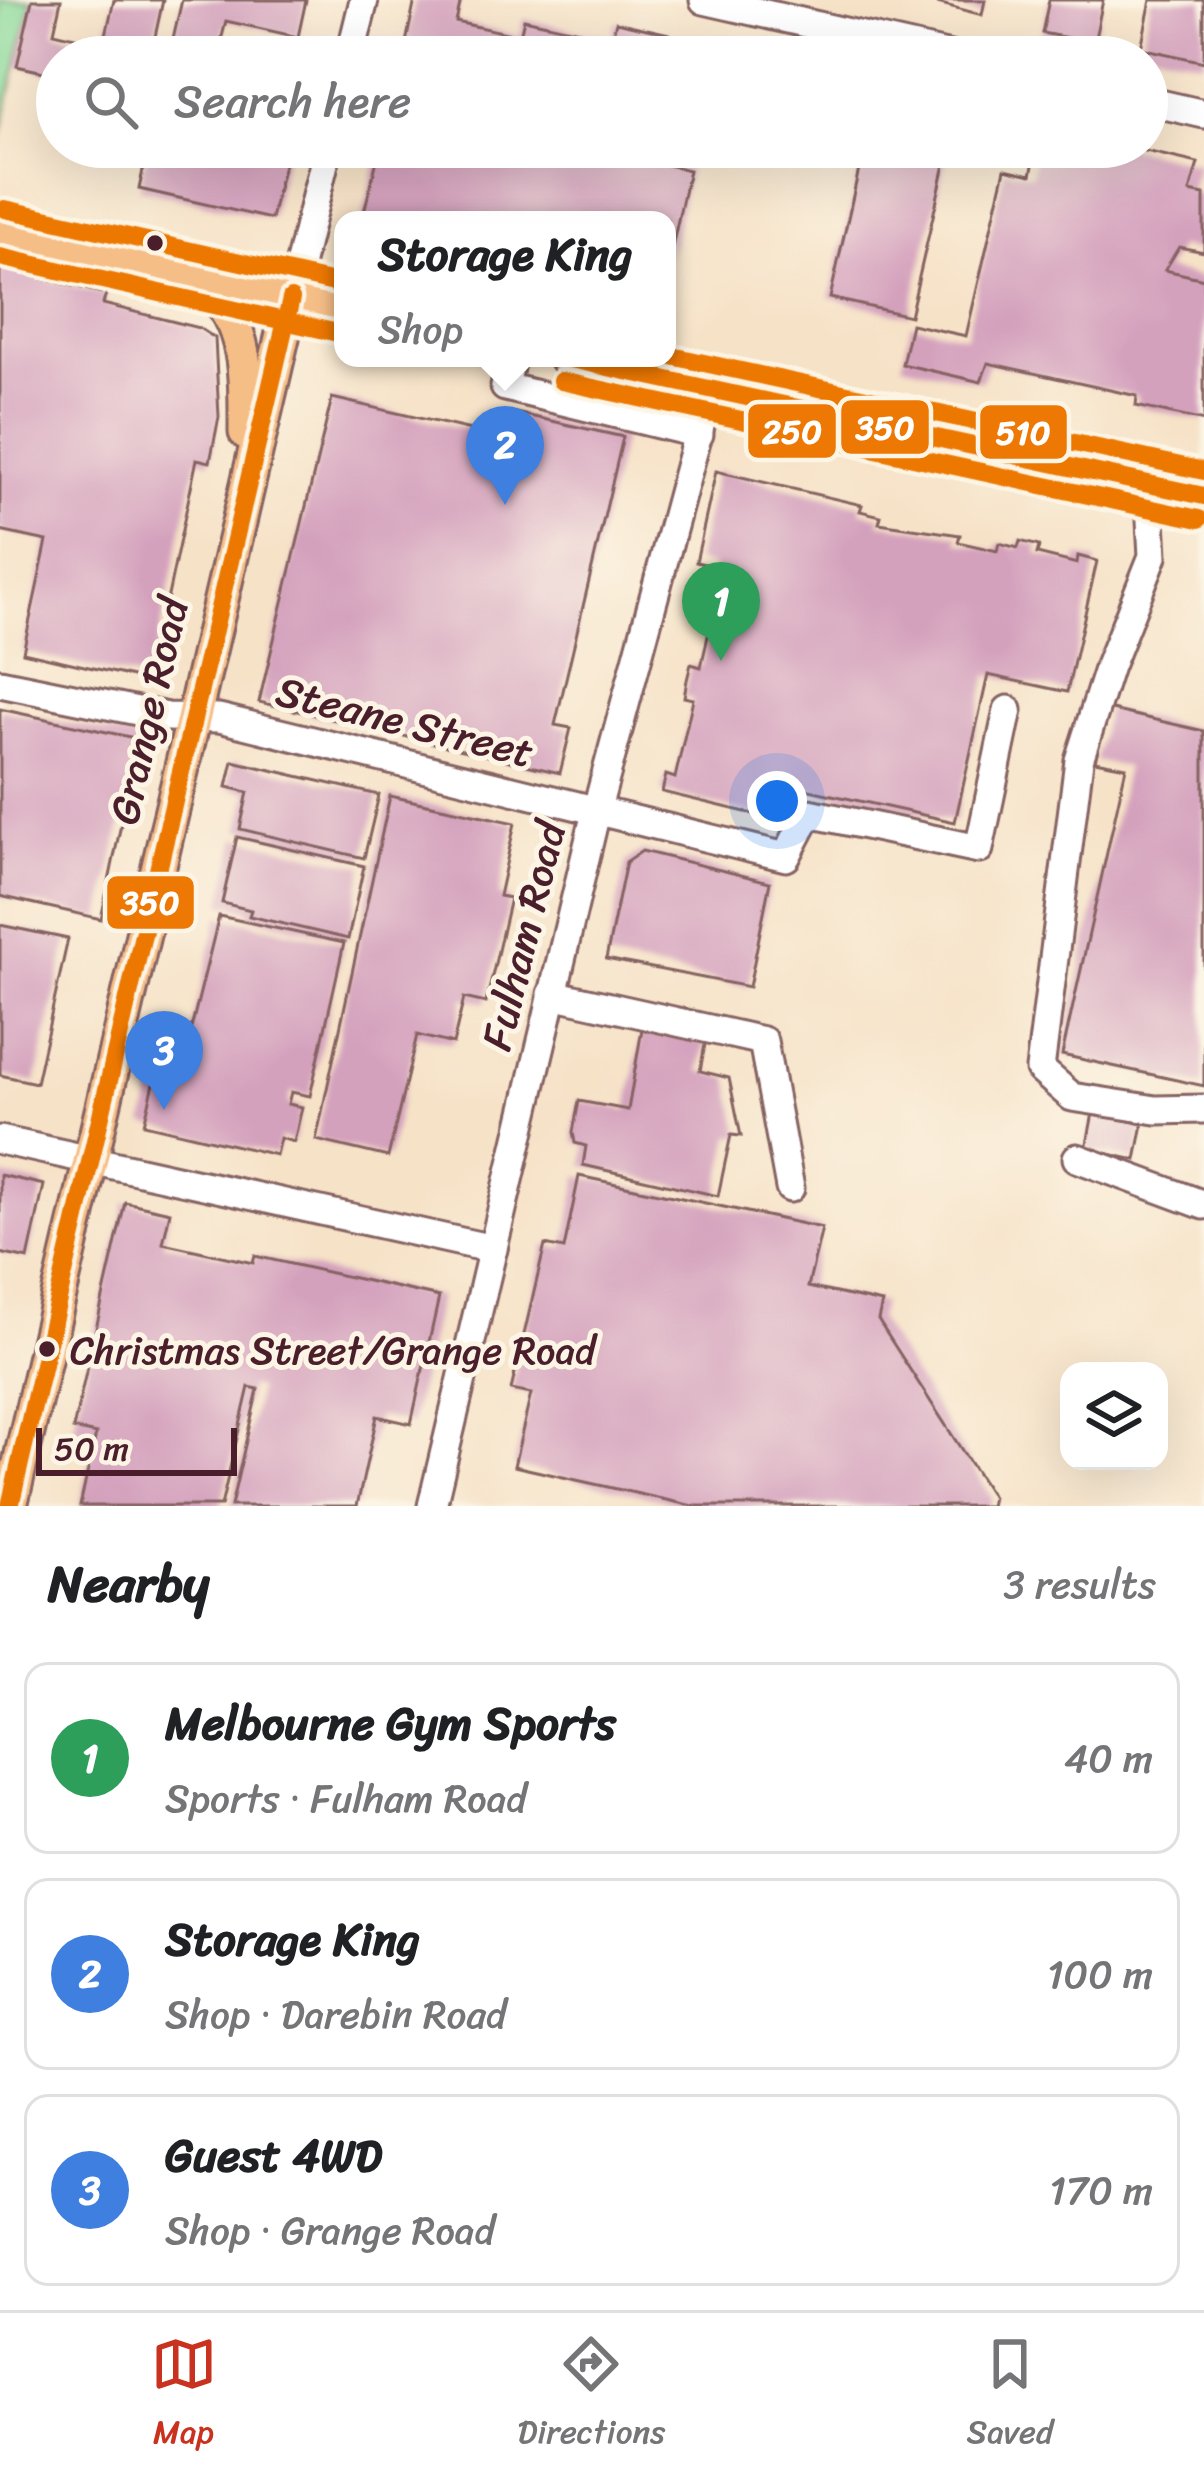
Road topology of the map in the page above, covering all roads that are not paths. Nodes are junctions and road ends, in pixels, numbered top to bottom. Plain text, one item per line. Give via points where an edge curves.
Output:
1 (364, 0) edge
2 (704, 0) edge
3 (355, 36) edge
4 (863, 36) edge
5 (1168, 105) edge
6 (1204, 114) edge
7 (323, 168) edge
8 (0, 232) edge
9 (188, 275) junction
10 (291, 299) junction
11 (334, 308) edge
12 (509, 367) edge
13 (608, 367) edge
14 (710, 389) junction
15 (699, 434) junction
16 (1149, 484) junction
17 (246, 488) junction
18 (1204, 496) edge
19 (0, 683) edge
20 (1008, 710) dead end
21 (193, 718) junction
22 (596, 812) junction
23 (552, 994) junction
24 (1204, 1109) edge
25 (0, 1140) edge
26 (1077, 1158) dead end
27 (90, 1159) junction
28 (790, 1189) dead end
29 (1204, 1205) edge
30 (493, 1249) junction
31 (10, 1506) edge
32 (431, 1506) edge

1 - 3 street
2 - 4 street
5 - 6 street
7 - 10 street, Grange Road
8 - 9 main road
9 - 10 main road
9 - 17 main road via 221,302 242,346
10 - 11 main road
10 - 17 main road, Grange Road
12 - 15 street via 505,388
13 - 14 main road
14 - 15 street, Fulham Road
14 - 16 main road
15 - 22 street, Fulham Road
16 - 18 main road
16 - 24 street via 1153,556 1079,760 1040,1069 1072,1097
17 - 21 main road, Grange Road
19 - 21 street, Steane Street
20 - 22 street, Steane Street via 979,849 809,813 787,857
21 - 22 street, Steane Street
21 - 27 main road, Grange Road
22 - 23 street, Fulham Road
23 - 28 street via 763,1041
23 - 30 street, Fulham Road
25 - 27 street
26 - 29 street
27 - 30 street
27 - 31 main road, Grange Road
30 - 32 street, Fulham Road

